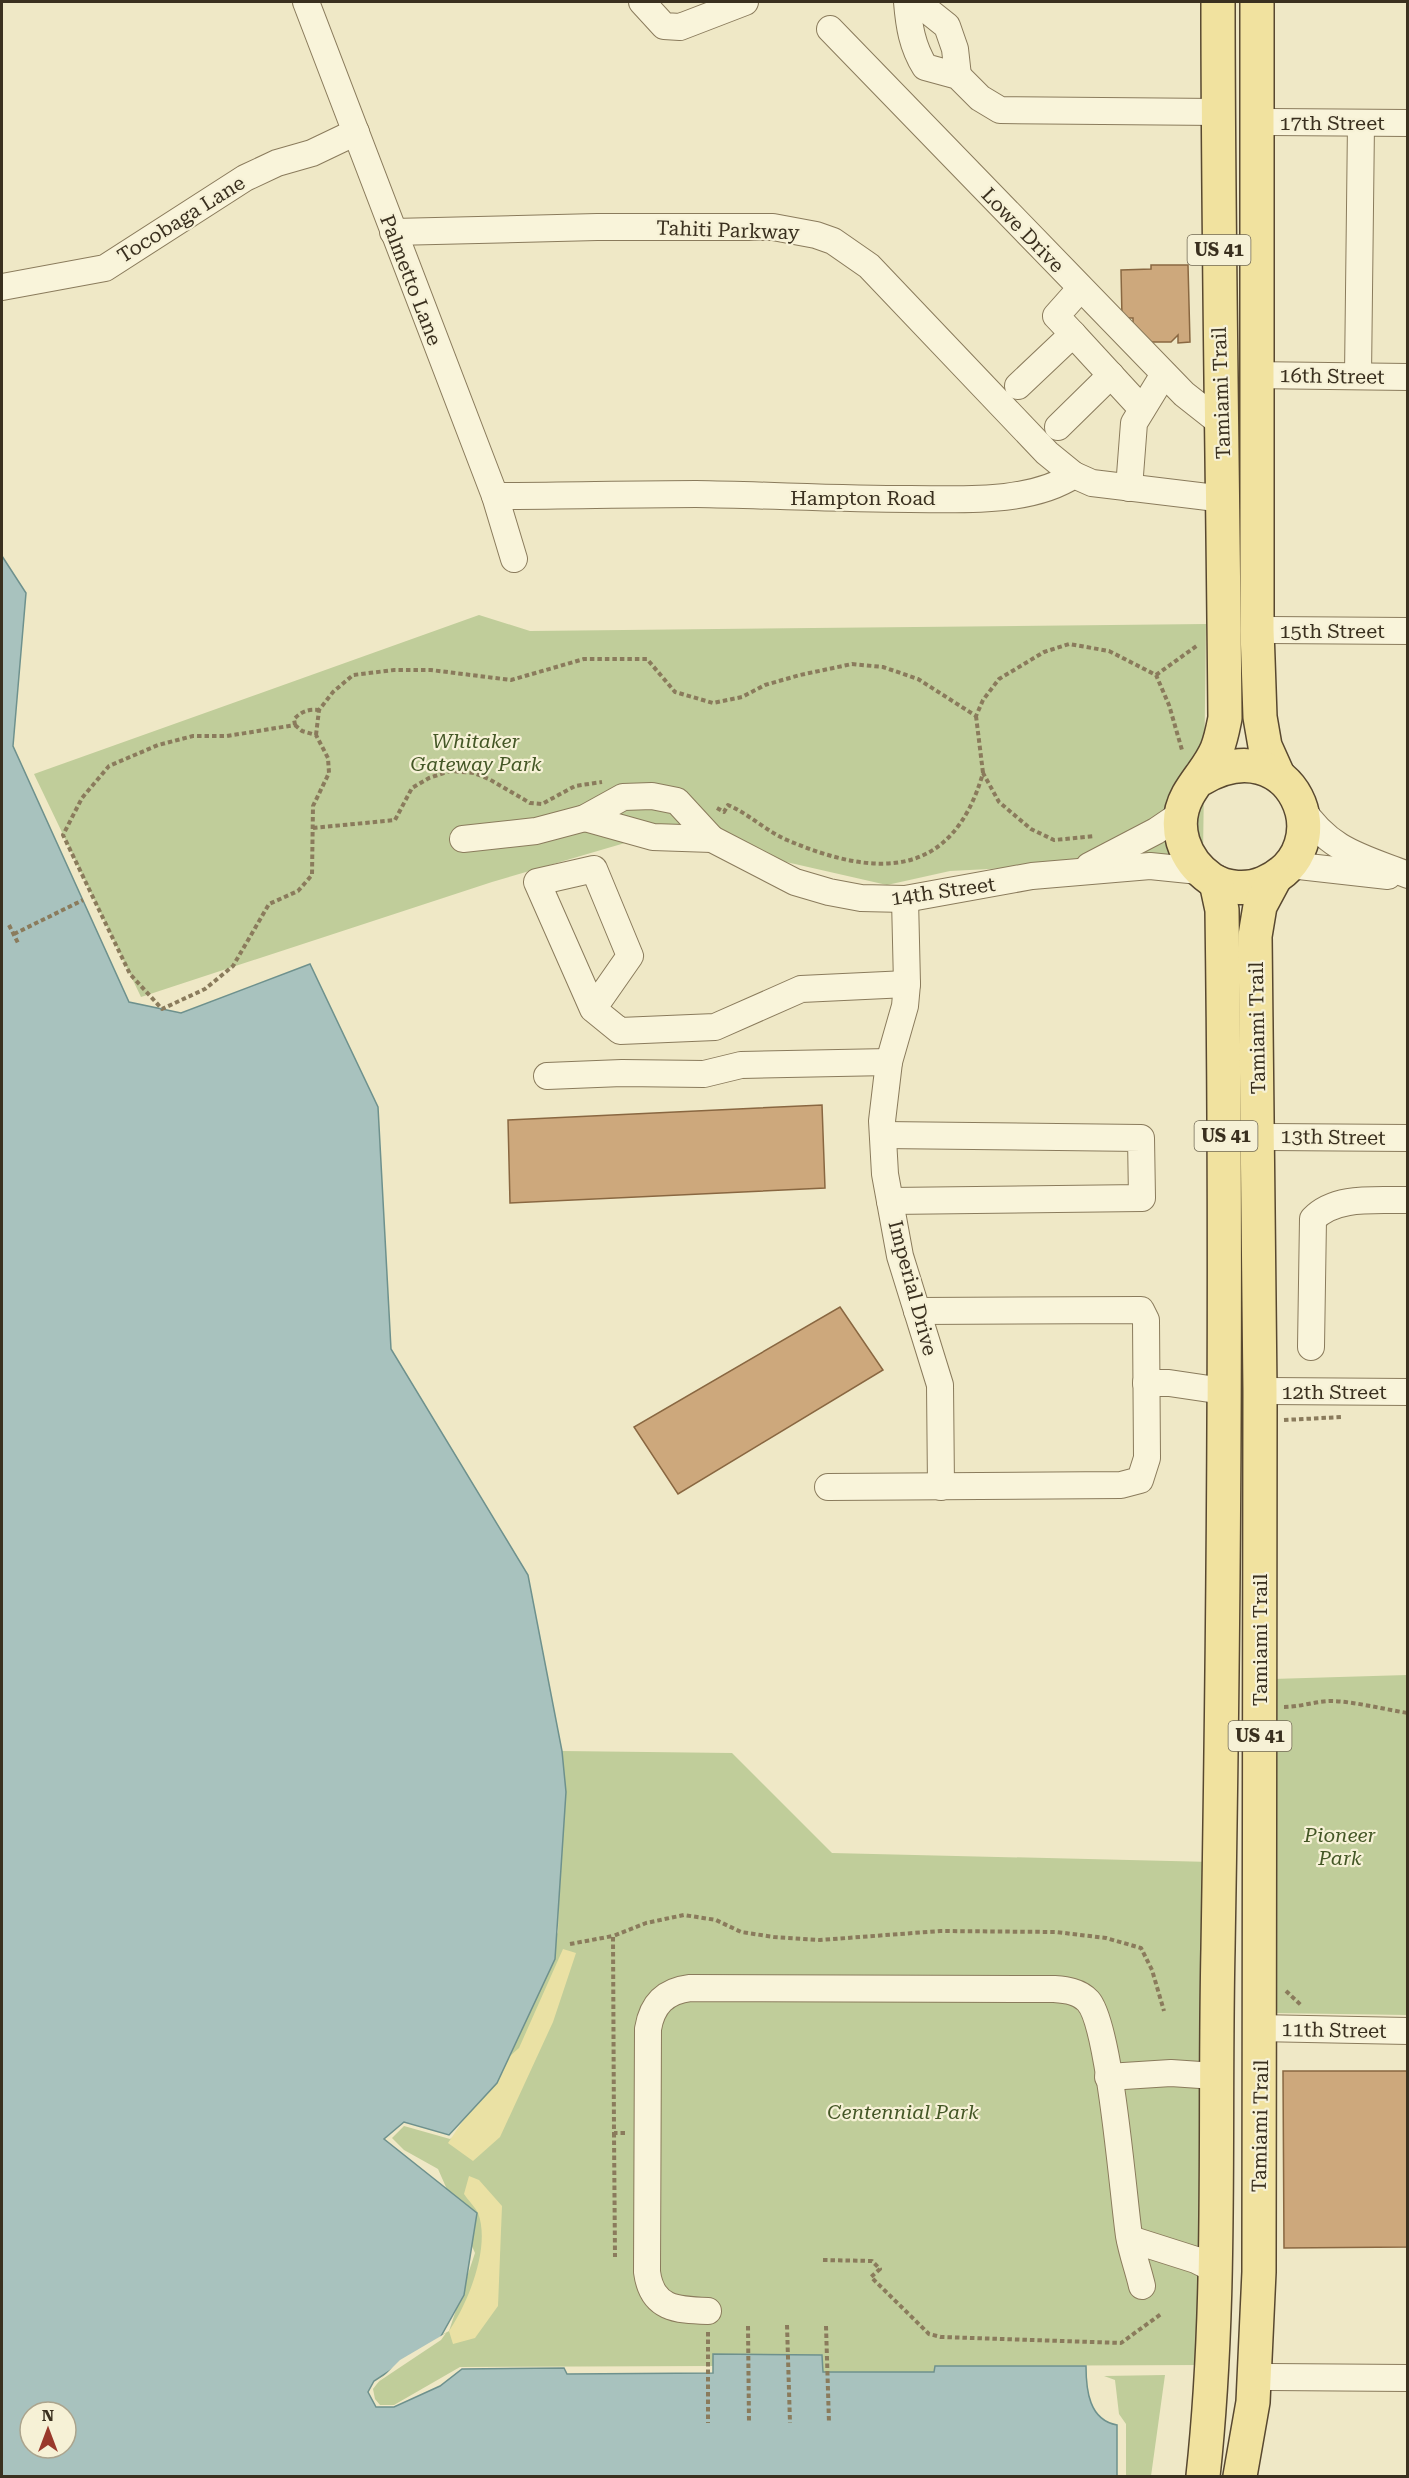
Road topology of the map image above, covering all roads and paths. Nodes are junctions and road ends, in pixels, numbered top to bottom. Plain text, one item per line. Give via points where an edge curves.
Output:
1 (306, 2) edge
2 (642, 2) edge
3 (745, 2) edge
4 (907, 2) edge
5 (917, 2) edge
6 (1218, 2) edge
7 (1246, 2) edge
8 (1257, 2) edge
9 (830, 29) dead end
10 (1257, 34) junction
11 (958, 76) junction
12 (1218, 112) junction
13 (1257, 122) junction
14 (1361, 123) junction
15 (1407, 123) edge
16 (356, 132) junction
17 (393, 232) junction
18 (2, 287) edge
19 (1080, 289) junction
20 (1072, 334) junction
21 (1257, 338) junction
22 (1164, 374) junction
23 (1111, 375) junction
24 (1257, 375) junction
25 (1359, 376) junction
26 (1407, 377) edge
27 (1018, 386) dead end
28 (1142, 409) junction
29 (1222, 424) junction
30 (1058, 427) dead end
31 (1074, 475) junction
32 (1129, 488) junction
33 (495, 496) junction
34 (1224, 499) junction
35 (514, 559) dead end
36 (1257, 630) junction
37 (1407, 631) edge
38 (1198, 645) dead end
39 (1156, 675) junction
40 (319, 710) junction
41 (976, 717) junction
42 (295, 725) junction
43 (316, 735) junction
44 (1182, 750) dead end
45 (983, 773) junction
46 (1278, 775) junction
47 (1201, 779) junction
48 (608, 781) dead end
49 (708, 806) dead end
50 (1302, 807) junction
51 (1181, 814) junction
52 (585, 818) junction
53 (313, 828) junction
54 (1099, 835) dead end
55 (463, 839) dead end
56 (712, 839) junction
57 (1283, 871) junction
58 (1078, 872) junction
59 (1208, 876) junction
60 (1407, 876) edge
61 (906, 899) junction
62 (82, 900) dead end
63 (9, 925) dead end
64 (14, 934) junction
65 (18, 943) dead end
66 (907, 984) junction
67 (593, 1009) junction
68 (889, 1062) junction
69 (547, 1076) dead end
70 (883, 1135) junction
71 (1259, 1137) junction
72 (1407, 1138) edge
73 (1407, 1200) edge
74 (890, 1201) junction
75 (917, 1311) junction
76 (1311, 1347) dead end
77 (1146, 1383) junction
78 (1223, 1391) junction
79 (1260, 1391) junction
80 (1407, 1392) edge
81 (828, 1487) dead end
82 (940, 1487) junction
83 (1277, 1707) dead end
84 (1222, 1708) junction
85 (1407, 1713) edge
86 (613, 1936) dead end
87 (570, 1944) dead end
88 (1279, 1983) dead end
89 (1305, 2008) dead end
90 (1261, 2028) junction
91 (1407, 2031) edge
92 (1215, 2076) junction
93 (1108, 2078) junction
94 (614, 2133) dead end
95 (1130, 2239) junction
96 (615, 2257) dead end
97 (823, 2260) dead end
98 (1216, 2270) junction
99 (1142, 2286) dead end
100 (1161, 2314) dead end
101 (708, 2321) joint
102 (786, 2325) dead end
103 (748, 2326) dead end
104 (826, 2326) dead end
105 (1257, 2341) junction
106 (1254, 2377) junction
107 (1407, 2378) edge
108 (708, 2423) dead end
109 (749, 2423) dead end
110 (790, 2423) dead end
111 (829, 2423) dead end
112 (1203, 2476) edge
113 (1240, 2476) edge

1 - 16 street, Palmetto Lane
2 - 3 street via 664,26 680,27
4 - 11 street via 910,34 925,67
5 - 11 street via 947,26
6 - 12 main road, Tamiami Trail / US 41
7 - 10 main road
8 - 10 main road, Tamiami Trail / US 41
9 - 19 street, Lowe Drive
10 - 13 main road, Tamiami Trail / US 41
11 - 12 street via 981,99 1000,110
12 - 21 main road via 1238,153 1239,230
12 - 29 main road, Tamiami Trail / US 41
13 - 14 street, 17th Street
13 - 21 main road, Tamiami Trail / US 41
14 - 15 street, 17th Street
14 - 25 street
16 - 17 street, Palmetto Lane
16 - 18 street, Tocobaga Lane via 245,178 105,268
17 - 31 street, Tahiti Parkway via 772,227 816,234 869,266 1047,453
17 - 33 street, Palmetto Lane
19 - 20 street via 1056,316
19 - 22 street, Lowe Drive
20 - 23 street
20 - 27 street
21 - 24 main road, Tamiami Trail / US 41
22 - 28 street
22 - 29 street, Lowe Drive
23 - 28 street
23 - 30 street
24 - 25 street, 16th Street
24 - 36 main road, Tamiami Trail / US 41
25 - 26 street, 16th Street
28 - 32 street via 1134,423
29 - 34 main road, Tamiami Trail / US 41
31 - 32 street via 1092,483
31 - 33 street, Hampton Road via 1059,485 1020,493 959,498
32 - 34 street
33 - 35 street, Palmetto Lane
34 - 36 main road via 1240,512 1245,525 1244,610
34 - 47 main road, Tamiami Trail / US 41 via 1225,718 1218,747
36 - 37 street, 15th Street
36 - 46 main road, Tamiami Trail / US 41 via 1260,717 1265,746
38 - 39 path
39 - 41 path via 1109,651 1069,644 1044,652 999,679
39 - 44 path
40 - 41 path via 353,675 431,670 511,680 584,658 647,658 675,692 713,703 742,697 765,685 800,675 852,664 883,667 918,679
40 - 42 path via 300,713 294,719
40 - 43 path
41 - 45 path
42 - 43 path
42 - 53 path via 227,736 193,736 158,745 109,766 82,798 63,835 130,974 162,1009 205,989 233,966 269,904 308,882
43 - 53 path via 328,758 329,773 313,806
45 - 49 path via 970,809 953,836 932,851 896,863 853,862 785,839 728,805 724,812
45 - 54 path via 999,802 1031,829 1054,840
46 - 47 main road via 1260,766 1239,764 1219,768
46 - 50 main road, Tamiami Trail / US 41
47 - 51 main road, Tamiami Trail / US 41 via 1188,795
48 - 53 path via 575,786 542,804 530,803 474,773 450,771 412,788 394,820
50 - 57 main road, Tamiami Trail / US 41 via 1304,828 1300,847
50 - 60 street via 1316,829 1344,849
51 - 58 street, 14th Street
51 - 59 main road, Tamiami Trail / US 41 via 1187,854
52 - 55 street, 14th Street via 520,834
52 - 56 street, 14th Street via 653,837
52 - 56 street, 14th Street via 623,797 669,798 684,806
56 - 61 street, 14th Street via 812,888 861,898
57 - 59 main road via 1257,886 1236,888
57 - 60 street
57 - 71 main road, Tamiami Trail / US 41 via 1260,906 1255,936
58 - 59 street, 14th Street via 1150,866
58 - 61 street, 14th Street via 1032,876
59 - 78 main road, Tamiami Trail / US 41 via 1222,910 1226,1138
61 - 66 street, Imperial Drive
62 - 64 path
63 - 64 path
64 - 65 path
66 - 67 street via 801,989 715,1027 620,1031
66 - 68 street, Imperial Drive
67 - 67 street via 537,882 594,869 630,956
68 - 69 street via 741,1065 704,1074 622,1072
68 - 70 street, Imperial Drive
70 - 74 street, Imperial Drive
70 - 74 street via 1141,1138 1142,1198
71 - 72 street, 13th Street
71 - 79 main road, Tamiami Trail / US 41
73 - 76 street via 1349,1202 1330,1206 1313,1219
74 - 75 street, Imperial Drive via 900,1256
75 - 77 street via 1141,1310 1146,1320
75 - 82 street, Imperial Drive via 940,1385
77 - 78 street
77 - 82 street via 1147,1458 1140,1480 1121,1485
78 - 84 main road, Tamiami Trail / US 41
79 - 80 street, 12th Street
79 - 90 main road, Tamiami Trail / US 41
81 - 82 street
83 - 85 path via 1329,1701
84 - 90 main road via 1240,1771 1238,2015 1245,2025
84 - 92 main road, Tamiami Trail / US 41
86 - 87 path
88 - 89 path
90 - 91 street, 11th Street
90 - 105 main road, Tamiami Trail / US 41
92 - 93 street via 1171,2073
92 - 98 main road, Tamiami Trail / US 41
92 - 105 main road via 1225,2087 1237,2118 1241,2259
93 - 95 street
93 - 101 street via 1097,2017 1088,2001 1074,1992 690,1988 670,1993 656,2005 650,2017 646,2050 647,2272 656,2299
94 - 96 path
95 - 98 street
95 - 99 street
97 - 100 path via 872,2261 880,2269 871,2277 929,2334 941,2337 1120,2343
98 - 112 main road, Tamiami Trail / US 41 via 1214,2358
101 - 108 path
102 - 110 path
103 - 109 path
104 - 111 path
105 - 106 main road, Tamiami Trail / US 41
106 - 107 street
106 - 113 main road, Tamiami Trail / US 41

